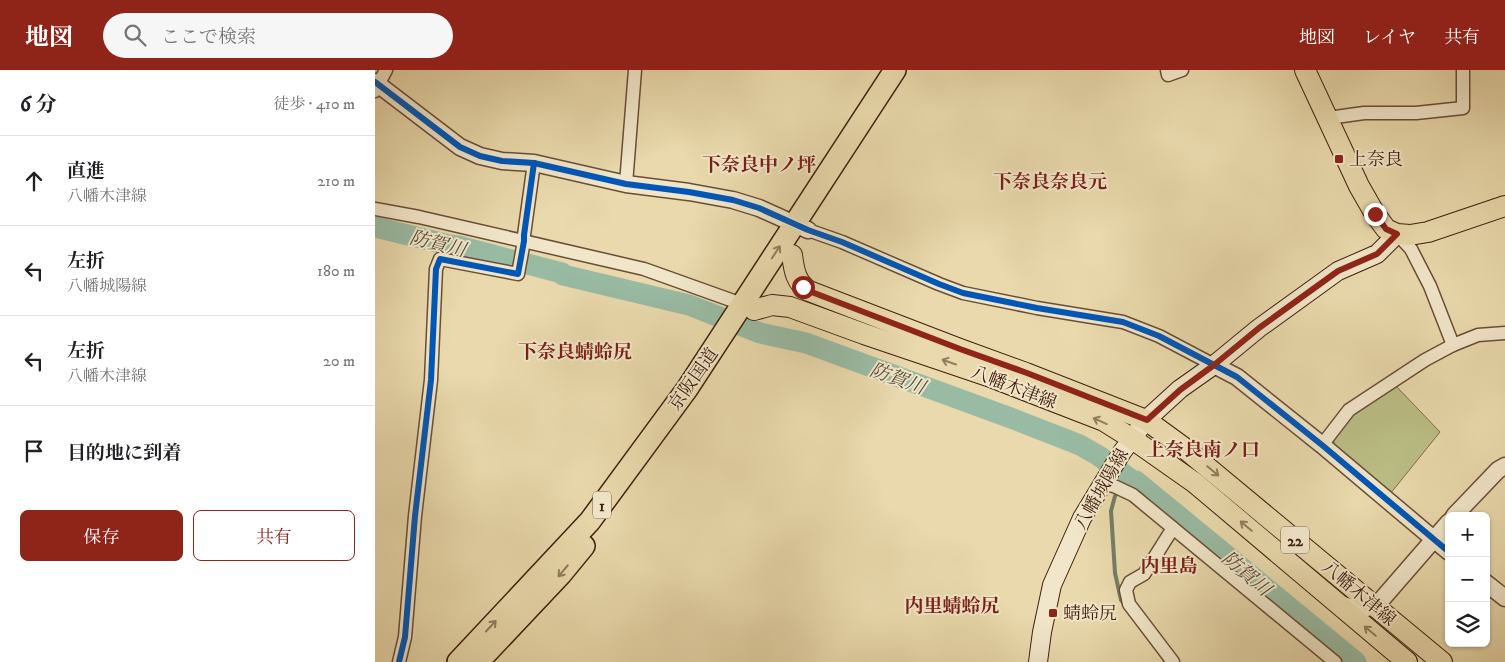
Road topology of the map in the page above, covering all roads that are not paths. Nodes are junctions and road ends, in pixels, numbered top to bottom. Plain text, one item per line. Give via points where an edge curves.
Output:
1 (635, 70) edge
2 (898, 70) edge
3 (1167, 70) edge
4 (1182, 70) edge
5 (1305, 70) edge
6 (1463, 70) edge
7 (379, 82) edge
8 (1328, 118) junction
9 (534, 163) junction
10 (627, 184) junction
11 (1505, 206) edge
12 (375, 209) edge
13 (801, 227) junction
14 (1397, 234) junction
15 (525, 241) junction
16 (792, 255) junction
17 (747, 309) junction
18 (732, 333) junction
19 (1505, 333) edge
20 (1453, 345) junction
21 (1214, 365) junction
22 (1147, 420) junction
23 (1127, 445) junction
24 (1322, 445) junction
25 (1505, 466) edge
26 (1102, 484) junction
27 (1458, 512) edge
28 (1445, 526) edge
29 (1173, 528) junction
30 (1433, 540) junction
31 (1445, 549) edge
32 (1490, 585) edge
33 (1505, 598) edge
34 (1336, 602) junction
35 (1376, 606) junction
36 (399, 662) edge
37 (457, 662) edge
38 (478, 662) edge
39 (1038, 662) edge
40 (1173, 662) edge
41 (1335, 662) edge
42 (1407, 662) edge
43 (1442, 662) edge

1 - 10 street
2 - 13 highway, 京阪国道 / 1
3 - 4 street via 1168,75
5 - 8 main road
6 - 8 street via 1463,108 1416,114 1364,113
7 - 9 street via 460,147 480,156
8 - 14 main road via 1375,214 1386,229
9 - 10 street
9 - 15 street via 523,235
10 - 13 street via 733,200
11 - 14 main road via 1428,232
12 - 15 street
13 - 16 highway, 京阪国道 / 1
17 -> 13 highway, 京阪国道 / 1
13 - 21 street via 963,292 1123,322 1159,336
14 - 20 street via 1411,249 1430,286
14 - 21 main road, 八幡城陽線 via 1377,254 1338,271
15 - 17 street via 643,269
15 - 36 street via 518,274 440,259 436,269 431,380 405,638
16 - 17 highway, 京阪国道 / 1
16 - 22 main road, 八幡木津線 / 22 via 796,276 809,291
17 - 18 highway, 京阪国道 / 1
23 -> 17 main road, 八幡木津線 / 22 via 1104,422 997,380 789,307 772,305
37 -> 18 highway, 京阪国道 / 1 via 590,521
18 -> 38 highway, 京阪国道 / 1 via 654,459 561,574
19 - 20 street via 1478,336
20 - 24 street via 1349,410
21 - 22 main road, 八幡城陽線
21 - 24 street via 1237,377
22 - 23 main road, 八幡城陽線
22 -> 35 main road, 八幡木津線 / 22
23 - 26 main road, 八幡城陽線
34 -> 23 main road, 八幡木津線 / 22 via 1195,483
24 - 30 street
25 - 27 street
26 - 29 street via 1133,495
26 - 39 main road, 八幡城陽線 via 1082,518 1052,585
28 - 30 street
29 - 40 street via 1144,574 1130,582 1126,590 1129,604
29 - 41 street
30 - 31 street
30 - 35 street
32 - 33 street
34 - 35 street via 1358,610
42 -> 34 main road, 八幡木津線 / 22
35 - 43 main road, 八幡木津線 / 22

